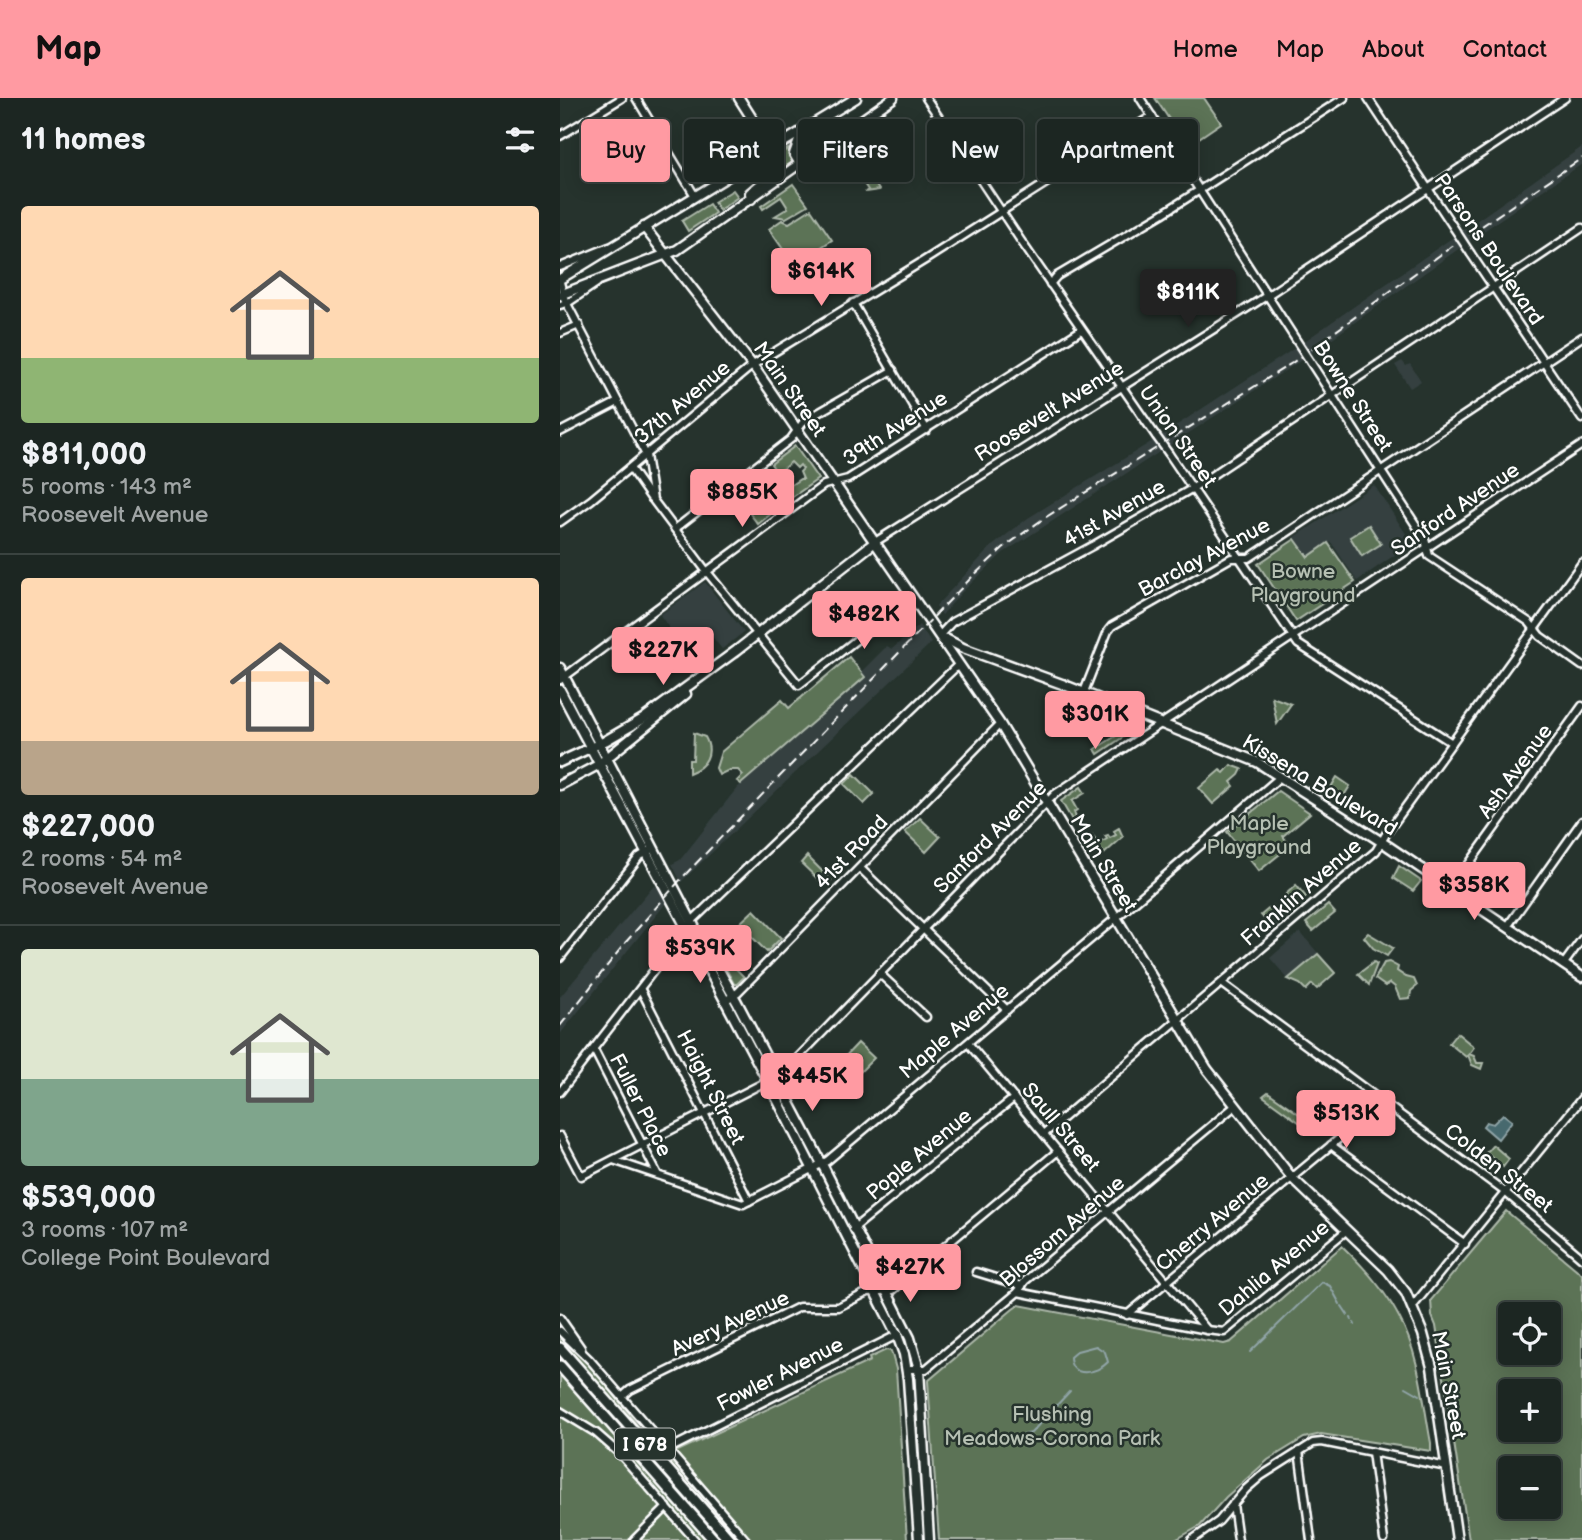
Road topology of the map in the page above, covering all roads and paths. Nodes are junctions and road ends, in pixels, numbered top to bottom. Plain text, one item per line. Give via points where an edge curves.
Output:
1 (622, 98) edge
2 (636, 98) edge
3 (739, 98) edge
4 (856, 98) edge
5 (893, 98) edge
6 (926, 98) edge
7 (1140, 98) edge
8 (1344, 98) edge
9 (1368, 98) edge
10 (1565, 98) edge
11 (1152, 117) junction
12 (752, 119) edge
13 (823, 119) edge
14 (863, 119) edge
15 (560, 136) edge
16 (798, 142) edge
17 (798, 160) edge
18 (798, 165) edge
19 (718, 182) edge
20 (764, 182) edge
21 (1428, 189) junction
22 (1200, 191) junction
23 (695, 196) junction
24 (751, 199) junction
25 (1002, 211) junction
26 (644, 227) junction
27 (1582, 228) edge
28 (618, 244) junction
29 (666, 254) junction
30 (560, 267) edge
31 (560, 281) edge
32 (1050, 284) junction
33 (1493, 287) junction
34 (1268, 295) junction
35 (563, 299) edge
36 (853, 303) junction
37 (579, 325) junction
38 (1081, 330) junction
39 (560, 333) edge
40 (1582, 337) edge
41 (1544, 363) junction
42 (753, 365) junction
43 (893, 370) junction
44 (1122, 387) junction
45 (1331, 394) junction
46 (618, 401) junction
47 (1582, 419) edge
48 (798, 430) junction
49 (927, 430) junction
50 (560, 432) edge
51 (1582, 446) edge
52 (646, 454) junction
53 (630, 468) junction
54 (1380, 471) junction
55 (834, 482) junction
56 (1193, 488) junction
57 (653, 500) junction
58 (560, 522) edge
59 (675, 529) junction
60 (875, 542) junction
61 (1427, 548) junction
62 (1240, 558) junction
63 (1582, 563) edge
64 (707, 572) junction
65 (912, 596) junction
66 (1534, 628) junction
67 (757, 635) junction
68 (939, 636) junction
69 (1293, 636) junction
70 (736, 651) junction
71 (958, 665) junction
72 (1582, 666) edge
73 (560, 668) edge
74 (562, 679) edge
75 (560, 691) edge
76 (1084, 692) junction
77 (1582, 706) edge
78 (1162, 723) junction
79 (1000, 724) junction
80 (1451, 743) junction
81 (599, 744) junction
82 (590, 748) junction
83 (606, 759) junction
84 (560, 762) edge
85 (598, 765) junction
86 (1280, 777) junction
87 (560, 785) edge
88 (1047, 802) junction
89 (1582, 821) edge
90 (1381, 842) junction
91 (649, 851) junction
92 (860, 868) junction
93 (1451, 890) junction
94 (1116, 918) junction
95 (692, 921) junction
96 (1507, 927) junction
97 (922, 929) junction
98 (686, 930) junction
99 (1582, 939) edge
100 (560, 958) edge
101 (1563, 965) junction
102 (879, 973) junction
103 (1582, 977) edge
104 (1223, 984) junction
105 (641, 990) junction
106 (733, 995) junction
107 (725, 1001) junction
108 (1007, 1010) junction
109 (926, 1017) dead end
110 (1178, 1022) junction
111 (968, 1043) junction
112 (594, 1050) junction
113 (776, 1076) junction
114 (768, 1081) junction
115 (560, 1092) edge
116 (1014, 1098) junction
117 (1582, 1098) edge
118 (1383, 1102) junction
119 (1235, 1106) junction
120 (704, 1113) junction
121 (1044, 1134) junction
122 (560, 1136) edge
123 (643, 1144) junction
124 (1331, 1145) junction
125 (1058, 1152) junction
126 (613, 1160) junction
127 (822, 1164) junction
128 (813, 1169) junction
129 (658, 1175) junction
130 (1292, 1178) junction
131 (1505, 1192) junction
132 (749, 1201) junction
133 (1109, 1213) junction
134 (856, 1228) junction
135 (1347, 1230) junction
136 (845, 1234) junction
137 (1465, 1244) junction
138 (1582, 1258) edge
139 (976, 1272) dead end
140 (1168, 1282) junction
141 (1020, 1289) junction
142 (887, 1290) junction
143 (875, 1292) junction
144 (1413, 1306) junction
145 (1127, 1315) junction
146 (560, 1318) edge
147 (906, 1330) junction
148 (1207, 1330) junction
149 (560, 1331) edge
150 (897, 1335) junction
151 (560, 1348) edge
152 (590, 1360) junction
153 (560, 1366) edge
154 (907, 1369) junction
155 (919, 1369) junction
156 (622, 1397) junction
157 (560, 1411) edge
158 (669, 1449) junction
159 (1299, 1451) junction
160 (1372, 1452) junction
161 (1447, 1468) junction
162 (1233, 1504) junction
163 (667, 1507) junction
164 (693, 1515) junction
165 (634, 1540) edge
166 (695, 1540) edge
167 (708, 1540) edge
168 (714, 1540) edge
169 (730, 1540) edge
170 (746, 1540) edge
171 (919, 1540) edge
172 (929, 1540) edge
173 (1192, 1540) edge
174 (1238, 1540) edge
175 (1311, 1540) edge
176 (1384, 1540) edge
177 (1457, 1540) edge

1 - 15 street
2 - 23 street
3 - 12 main road
4 - 13 main road
5 - 14 main road
6 - 25 street, Union Street
7 - 11 street, Bowne Street
8 - 22 street
9 - 21 street, Parsons Boulevard
10 - 21 street, Roosevelt Avenue
11 - 22 street, Bowne Street
11 - 25 street, 37th Avenue
16 - 17 main road via 794,153
18 - 24 main road
19 - 23 main road
20 - 24 main road via 750,193
21 - 33 street, Parsons Boulevard, bridge
21 - 34 street, Roosevelt Avenue
22 - 32 street
22 - 34 street, Bowne Street
23 - 26 main road
24 - 29 main road
25 - 32 street, Union Street
25 - 36 street, 37th Avenue
26 - 28 main road
26 - 29 main road, Main Street
27 - 33 street, 41st Avenue
28 - 30 street
28 - 31 main road
29 - 35 main road
29 - 42 main road, Main Street
31 - 35 street
32 - 38 street, Union Street
33 - 41 street, Parsons Boulevard
33 - 45 street, 41st Avenue
34 - 44 street, Roosevelt Avenue
34 - 45 street, Bowne Street, bridge
35 - 37 street
36 - 42 street, 37th Avenue
36 - 43 street
37 - 39 street
37 - 46 street
38 - 44 street, Union Street
38 - 49 street, 39th Avenue
40 - 41 street, Barclay Avenue
41 - 47 street, Parsons Boulevard
41 - 54 street, Barclay Avenue
42 - 48 main road, Main Street
42 - 52 street, 37th Avenue
43 - 48 street via 804,421
43 - 49 street
44 - 56 street, Union Street, bridge
44 - 60 street, Roosevelt Avenue
45 - 54 street, Bowne Street
45 - 56 street, 41st Avenue
46 - 50 street
46 - 52 street
48 - 55 main road, Main Street
48 - 59 street
49 - 55 street, 39th Avenue via 848,479
51 - 61 street, Sanford Avenue
52 - 53 street, 37th Avenue
52 - 57 street
53 - 57 street
53 - 58 street, 37th Avenue
54 - 61 street, Bowne Street
54 - 62 street, Barclay Avenue via 1249,558
55 - 60 main road, Main Street
55 - 64 street, 39th Avenue
56 - 62 street, Union Street
56 - 68 street, 41st Avenue via 952,622
57 - 59 street
59 - 64 street
60 - 65 main road, Main Street
60 - 67 main road, Roosevelt Avenue
61 - 66 street, Bowne Street via 1429,556
61 - 69 street, Sanford Avenue
62 - 69 street, Union Street
62 - 76 street, Barclay Avenue via 1231,558 1112,626
63 - 66 street, Franklin Avenue
64 - 67 street
64 - 74 street, 39th Avenue
65 - 67 street via 799,685
65 - 68 main road, Main Street
66 - 72 street, Bowne Street
66 - 80 street, Franklin Avenue
67 - 70 main road, Roosevelt Avenue
68 - 71 main road, Main Street
68 - 76 main road, Kissena Boulevard
69 - 78 street, Sanford Avenue
69 - 80 street, Union Street via 1298,644
70 - 81 main road, Roosevelt Avenue via 643,719
70 - 83 main road, Roosevelt Avenue
71 - 79 main road, Main Street
71 - 95 street
73 - 74 main road
74 - 81 main road
75 - 82 main road
76 - 78 main road, Kissena Boulevard
77 - 93 street, Ash Avenue
78 - 86 main road, Kissena Boulevard via 1244,756
78 - 88 street, Sanford Avenue
79 - 88 main road, Main Street
79 - 92 street, 41st Road
80 - 90 street, Franklin Avenue
81 - 82 main road, Roosevelt Avenue
81 - 83 main road
82 - 84 main road, Roosevelt Avenue
82 - 85 main road
83 - 85 main road, Roosevelt Avenue
83 - 91 main road
85 - 87 main road, Roosevelt Avenue
85 - 91 main road
86 - 90 main road, Kissena Boulevard
86 - 94 street, Maple Avenue
88 - 94 main road, Main Street
88 - 97 street, Sanford Avenue
89 - 96 street
90 - 93 main road, Kissena Boulevard
90 - 104 street, Franklin Avenue
91 - 95 main road
91 - 98 main road
91 - 100 street via 639,857
92 - 97 street
92 - 106 street, 41st Road
93 - 96 main road, Kissena Boulevard
94 - 108 street, Maple Avenue
94 - 110 main road, Main Street
95 - 98 street
95 - 106 main road
96 - 101 main road, Kissena Boulevard
97 - 102 street, Sanford Avenue
97 - 108 street
98 - 105 street
98 - 107 main road
99 - 101 street
101 - 103 main road, Kissena Boulevard
102 - 109 street
102 - 113 street, Sanford Avenue
104 - 110 street, Franklin Avenue
104 - 118 street, Colden Street
105 - 112 street
105 - 120 street, Haight Street
106 - 107 street, 41st Road
106 - 113 main road
107 - 114 main road
108 - 111 street, Maple Avenue
110 - 119 main road, Main Street
110 - 121 street, Franklin Avenue
111 - 116 street, Saull Street
111 - 127 street, Maple Avenue
112 - 115 street
112 - 123 street, Fuller Place
113 - 114 street, Sanford Avenue
113 - 127 main road
114 - 120 street, Sanford Avenue
114 - 128 main road
116 - 121 street, Saull Street
116 - 134 street, Pople Avenue
117 - 131 street
118 - 124 street, Cherry Avenue
118 - 131 street, Colden Street
119 - 130 main road, Main Street
119 - 133 street, Blossom Avenue
120 - 123 street, Sanford Avenue
120 - 132 street, Haight Street
121 - 125 street, Saull Street
122 - 126 street, Sanford Avenue via 581,1176
123 - 126 street, Sanford Avenue
123 - 129 street, Fuller Place
124 - 130 street, Cherry Avenue
124 - 137 street
125 - 133 street, Saull Street
125 - 142 street, Avery Avenue via 893,1290
126 - 129 street
127 - 128 street, Maple Avenue
127 - 134 main road
128 - 132 street, Maple Avenue
128 - 136 main road
129 - 132 street via 743,1204
130 - 135 main road, Main Street
130 - 140 street, Cherry Avenue
131 - 137 street
131 - 138 street, Colden Street
133 - 140 street, Saull Street
133 - 141 street, Blossom Avenue
134 - 136 street, Pople Avenue
134 - 142 main road
135 - 144 main road, Main Street via 1396,1279
135 - 148 street, Dahlia Avenue via 1224,1332
136 - 143 main road
137 - 144 street
139 - 141 street
140 - 145 street, Cherry Avenue
140 - 148 street, Saull Street
141 - 145 street
141 - 155 street, Blossom Avenue via 926,1369
142 - 143 street, Avery Avenue
142 - 147 main road
143 - 150 main road
143 - 156 street, Avery Avenue via 838,1307 799,1307
144 - 161 main road, Main Street via 1432,1367
145 - 148 street
146 - 152 street
147 - 150 street, Fowler Avenue
147 - 155 main road
149 - 152 street
150 - 154 main road
150 - 158 street, Fowler Avenue
151 - 169 highway, I 678
152 - 156 street
153 - 164 highway, I 678
154 - 155 street
154 - 171 main road
155 - 172 main road
156 - 158 street
157 - 163 street via 620,1454
158 - 170 street
159 - 160 street via 1322,1442
159 - 162 street via 1261,1476
159 - 175 street
160 - 161 street
160 - 176 street
161 - 177 main road, Main Street
162 - 173 street via 1219,1521
162 - 174 street
163 - 165 street
163 - 166 street
164 - 167 highway
164 - 168 highway, I 678

